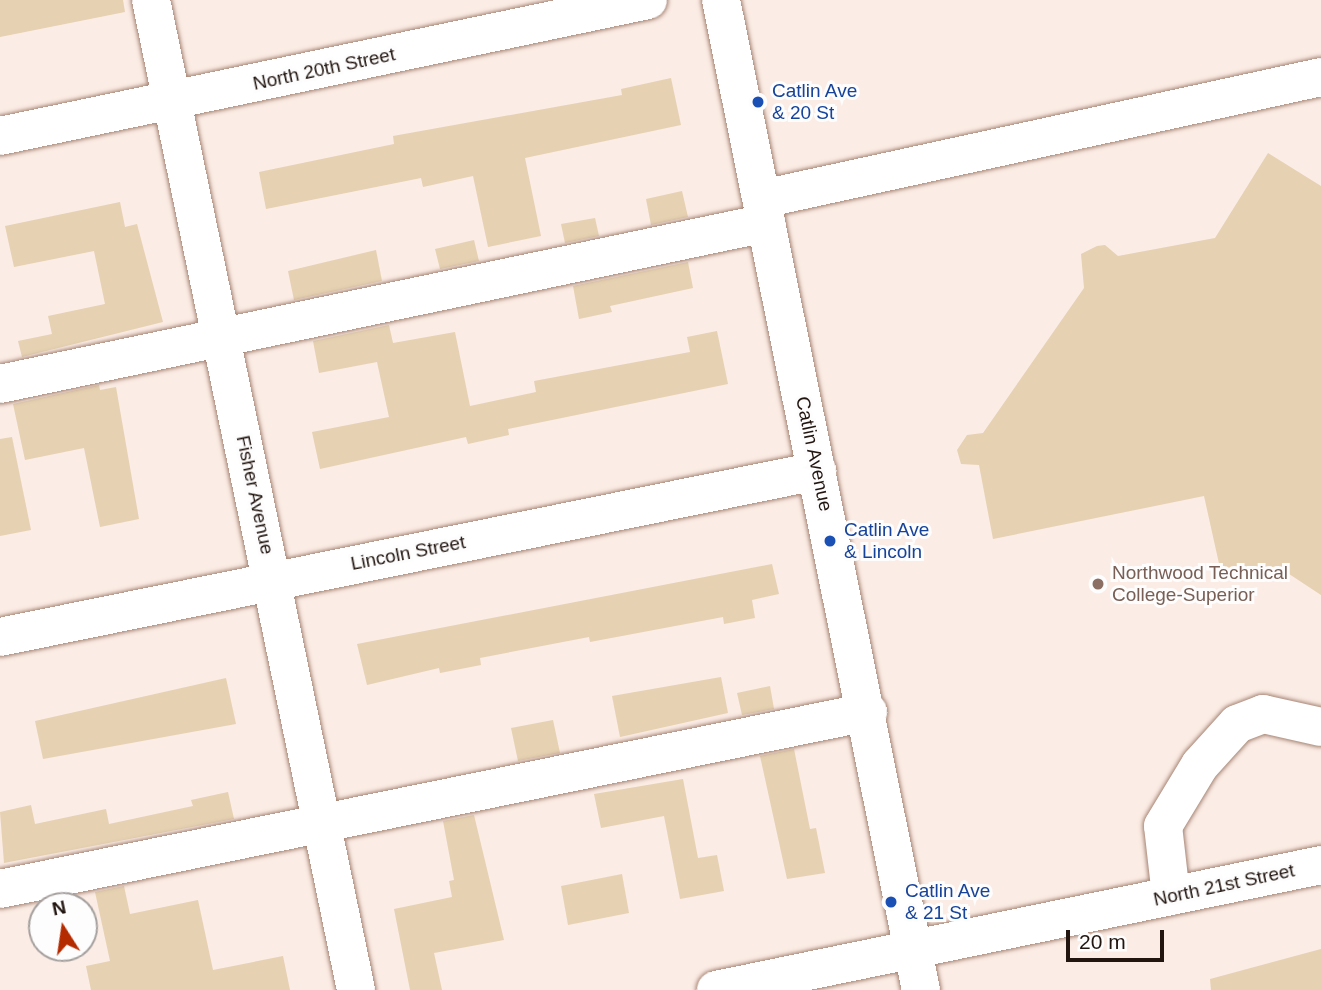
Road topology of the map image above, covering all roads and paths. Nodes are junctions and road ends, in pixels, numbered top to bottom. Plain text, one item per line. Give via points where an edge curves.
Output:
1 (151, 0) edge
2 (648, 0) edge
3 (721, 0) edge
4 (1321, 77) edge
5 (173, 101) junction
6 (0, 136) edge
7 (764, 211) junction
8 (222, 339) junction
9 (0, 384) edge
10 (817, 471) junction
11 (272, 580) junction
12 (0, 637) edge
13 (868, 712) junction
14 (1321, 727) edge
15 (323, 824) junction
16 (1321, 865) edge
17 (0, 889) edge
18 (1171, 896) junction
19 (913, 949) junction
20 (356, 990) edge
21 (716, 990) edge
22 (921, 990) edge

1 - 5 street, Fisher Avenue
2 - 5 street, North 20th Street
3 - 7 street, Catlin Avenue
4 - 7 street
5 - 6 street, North 20th Street
5 - 8 street, Fisher Avenue
7 - 8 street
7 - 10 street, Catlin Avenue
8 - 9 street
8 - 11 street, Fisher Avenue
10 - 11 street, Lincoln Street
10 - 13 street, Catlin Avenue
11 - 12 street, Lincoln Street
11 - 15 street, Fisher Avenue
13 - 15 street
13 - 19 street, Catlin Avenue
14 - 18 street via 1263,714 1237,724 1200,765 1163,826
15 - 17 street
15 - 20 street, Fisher Avenue
16 - 18 street, North 21st Street
18 - 19 street, North 21st Street
19 - 21 street, North 21st Street
19 - 22 street, Catlin Avenue

